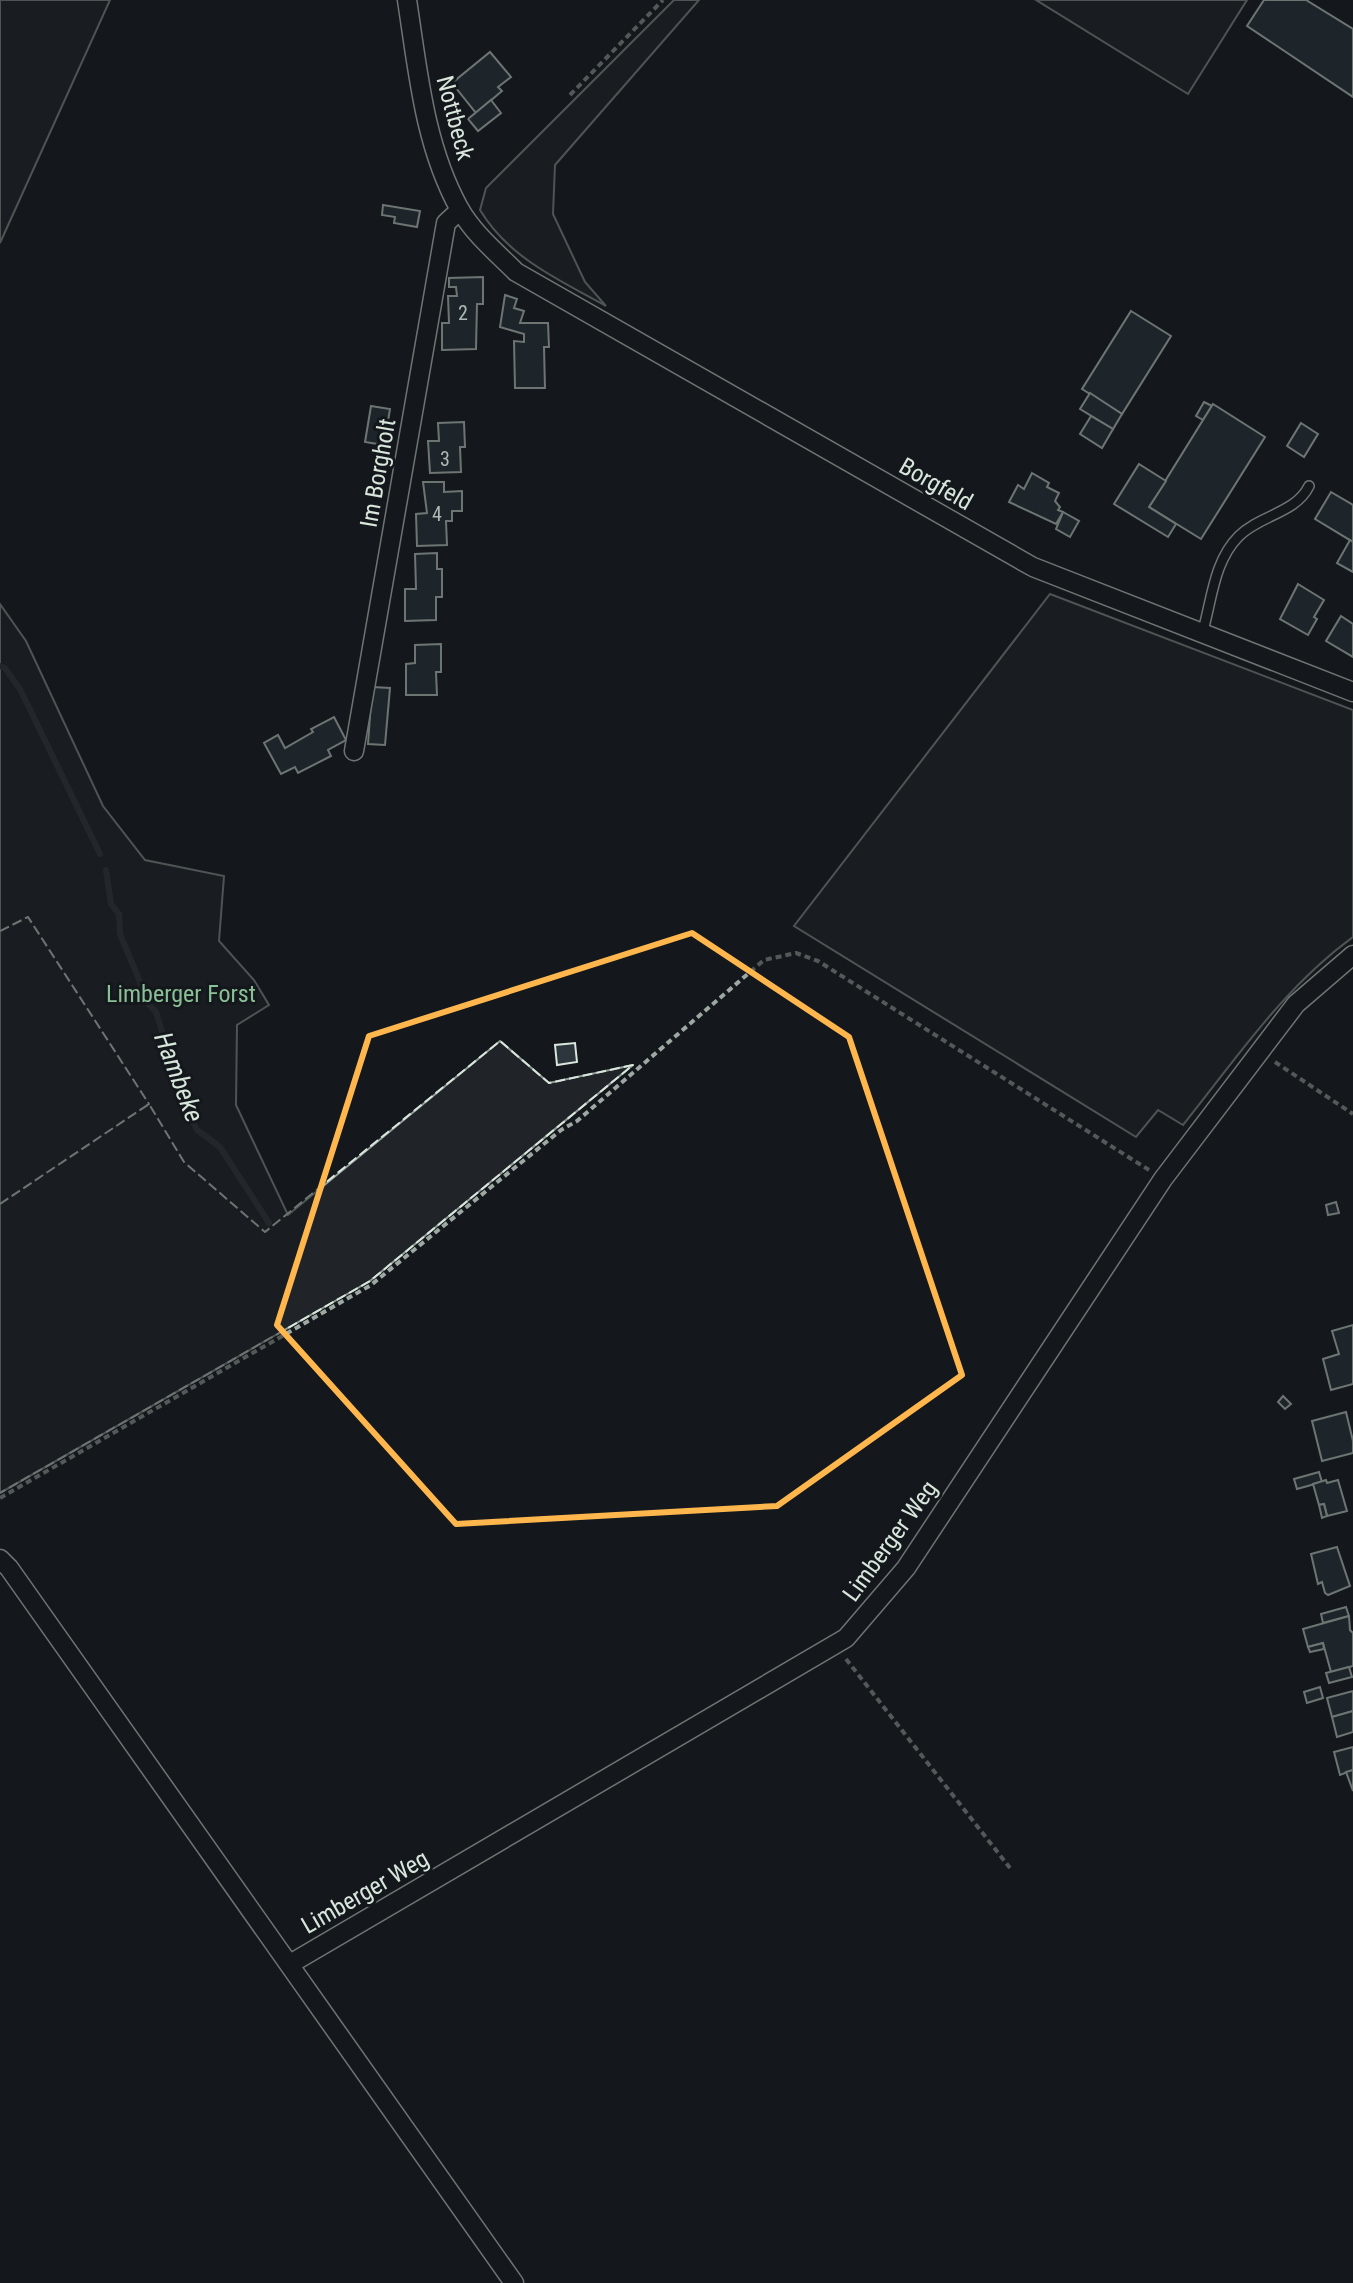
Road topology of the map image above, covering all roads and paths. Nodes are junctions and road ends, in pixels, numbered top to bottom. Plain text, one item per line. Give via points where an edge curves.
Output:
1 (407, 0) edge
2 (663, 0) edge
3 (570, 95) dead end
4 (460, 210) junction
5 (516, 272) joint
6 (1309, 486) dead end
7 (1202, 634) junction
8 (1353, 692) edge
9 (354, 751) dead end
10 (1353, 955) edge
11 (1260, 1052) junction
12 (1353, 1114) edge
13 (1163, 1179) junction
14 (0, 1498) edge
15 (0, 1559) edge
16 (835, 1645) junction
17 (1010, 1868) dead end
18 (290, 1964) junction
19 (514, 2283) edge

1 - 4 street, Nottbeck via 436,156
2 - 3 path
4 - 5 street, Nottbeck
4 - 9 street, Im Borgholt via 446,223
5 - 7 street, Borgfeld via 1033,567
6 - 7 lane via 1303,498 1235,541 1215,578
7 - 8 street, Borgfeld
10 - 11 street, Limberger Weg via 1296,1004
11 - 12 path
11 - 13 street, Limberger Weg
13 - 14 path via 818,961 796,953 764,960 577,1121 371,1285
13 - 16 street, Limberger Weg via 906,1568
15 - 18 street, Limberger Weg
16 - 17 path
16 - 18 street, Limberger Weg
18 - 19 street, Limberger Weg

